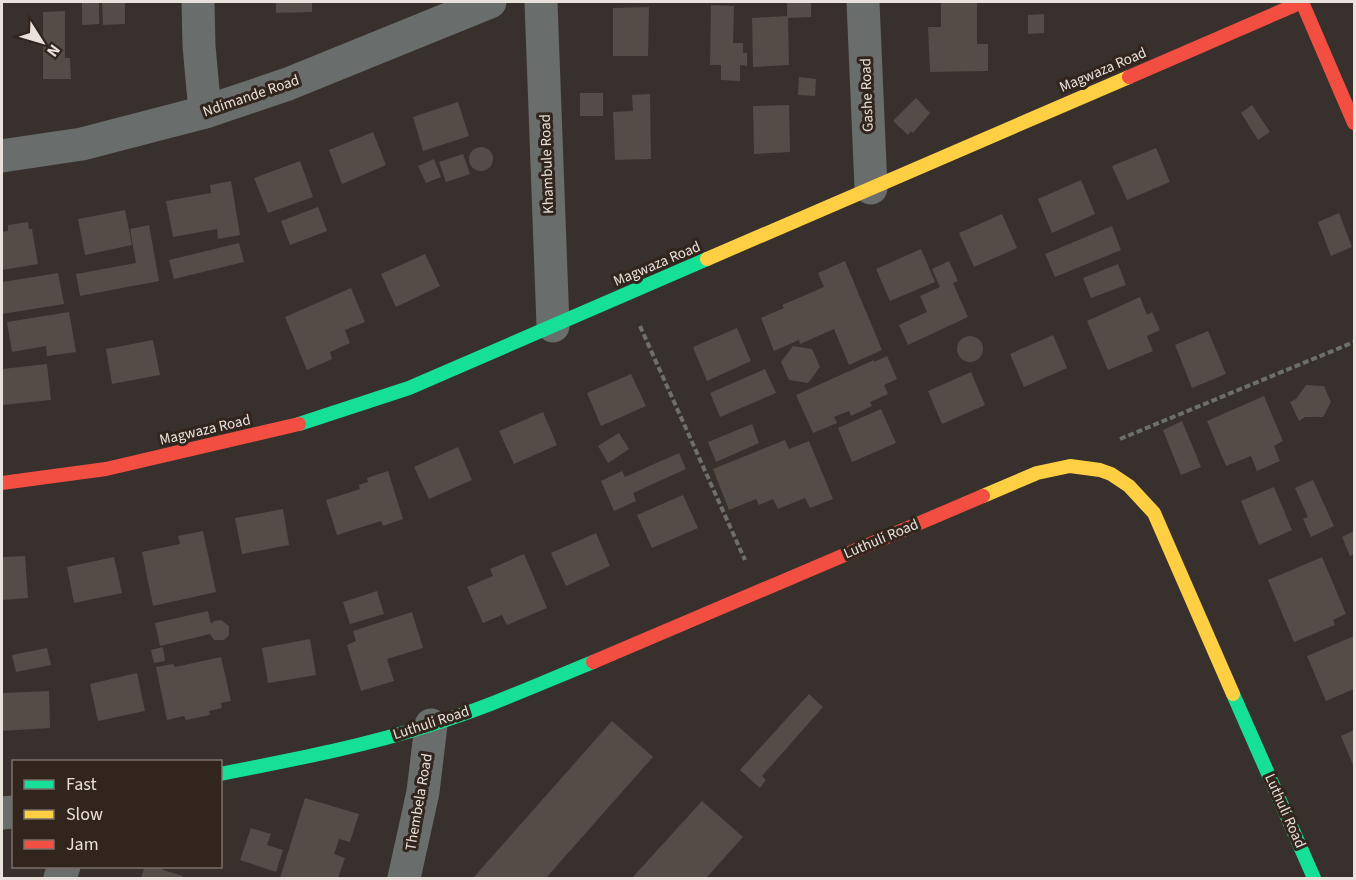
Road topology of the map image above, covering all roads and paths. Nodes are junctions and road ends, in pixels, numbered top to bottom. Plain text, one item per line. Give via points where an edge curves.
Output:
1 (198, 2) edge
2 (490, 2) edge
3 (541, 2) edge
4 (863, 2) edge
5 (1302, 2) edge
6 (206, 112) junction
7 (1354, 123) edge
8 (2, 156) edge
9 (871, 188) junction
10 (626, 295) junction
11 (553, 326) junction
12 (1354, 342) edge
13 (1073, 465) junction
14 (2, 483) edge
15 (759, 591) junction
16 (431, 725) junction
17 (222, 774) edge
18 (404, 879) edge
19 (1314, 879) edge

1 - 6 street
2 - 6 street, Ndimande Road via 288,84
3 - 11 street, Khambule Road
4 - 9 street, Gashe Road
5 - 7 street
5 - 9 street, Magwaza Road
6 - 8 street, Ndimande Road via 82,144
9 - 10 street, Magwaza Road
10 - 11 street, Magwaza Road
10 - 15 path
11 - 14 street, Magwaza Road via 409,388 288,428 106,469
12 - 13 path via 1113,442
13 - 15 street, Luthuli Road via 1037,472
13 - 19 street, Luthuli Road via 1108,471 1154,513
15 - 16 street, Luthuli Road via 528,689
16 - 17 street, Luthuli Road via 335,752
16 - 18 street, Thembela Road via 423,792

